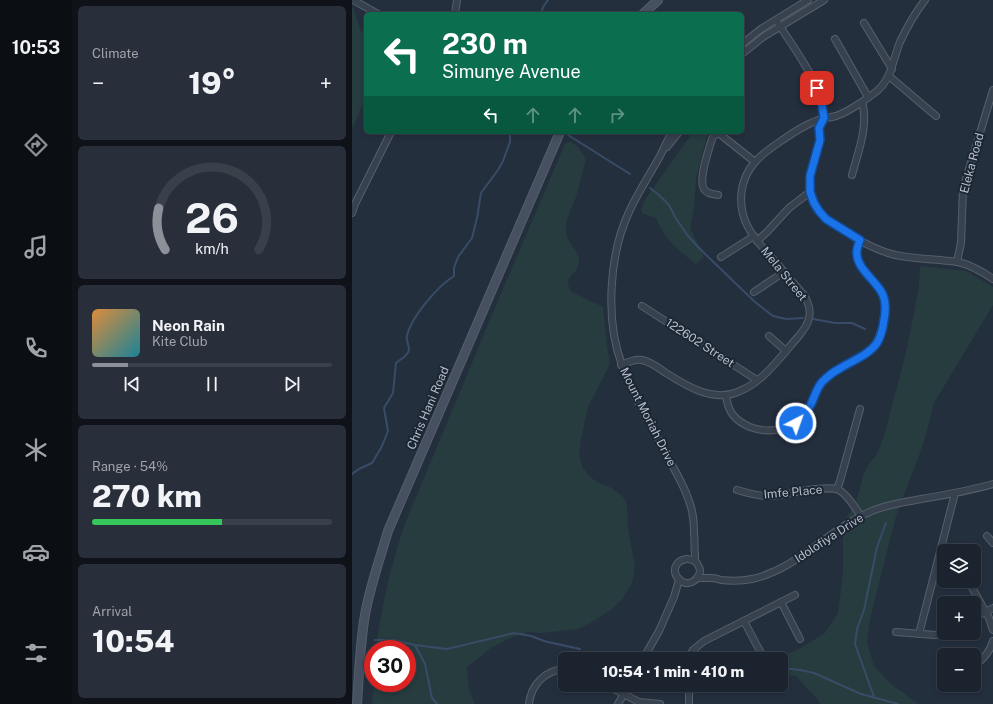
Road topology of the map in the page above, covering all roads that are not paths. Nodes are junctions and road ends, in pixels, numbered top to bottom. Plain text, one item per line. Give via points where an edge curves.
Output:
1 (353, 0) edge
2 (457, 0) edge
3 (658, 0) edge
4 (808, 0) edge
5 (824, 0) edge
6 (925, 0) edge
7 (374, 12) edge
8 (455, 12) edge
9 (645, 12) edge
10 (776, 20) junction
11 (864, 23) dead end
12 (780, 27) junction
13 (834, 39) dead end
14 (744, 42) edge
15 (744, 52) edge
16 (892, 69) junction
17 (889, 76) junction
18 (993, 90) edge
19 (868, 97) junction
20 (862, 102) junction
21 (936, 116) dead end
22 (824, 118) junction
23 (390, 134) edge
24 (559, 134) edge
25 (671, 134) edge
26 (678, 134) edge
27 (662, 153) junction
28 (755, 162) junction
29 (852, 174) dead end
30 (810, 192) junction
31 (718, 195) dead end
32 (352, 213) edge
33 (755, 239) junction
34 (860, 240) junction
35 (720, 257) dead end
36 (956, 262) junction
37 (784, 272) junction
38 (993, 280) edge
39 (754, 292) dead end
40 (642, 306) dead end
41 (769, 336) dead end
42 (786, 351) junction
43 (622, 365) junction
44 (758, 380) junction
45 (726, 395) junction
46 (860, 409) dead end
47 (993, 484) edge
48 (837, 489) junction
49 (737, 490) dead end
50 (955, 493) junction
51 (861, 516) junction
52 (987, 536) dead end
53 (993, 543) edge
54 (693, 545) junction
55 (685, 559) junction
56 (696, 562) junction
57 (699, 568) junction
58 (697, 578) junction
59 (713, 578) junction
60 (679, 580) junction
61 (686, 583) junction
62 (972, 588) edge
63 (795, 595) dead end
64 (674, 597) junction
65 (781, 602) junction
66 (993, 608) edge
67 (986, 612) junction
68 (981, 614) edge
69 (744, 621) junction
70 (993, 630) edge
71 (896, 632) dead end
72 (919, 634) junction
73 (937, 635) edge
74 (800, 638) dead end
75 (993, 641) edge
76 (647, 652) edge
77 (692, 652) edge
78 (760, 652) edge
79 (981, 660) edge
80 (558, 670) edge
81 (619, 692) edge
82 (689, 692) edge
83 (623, 694) junction
84 (357, 704) edge
85 (529, 704) edge
86 (618, 704) edge
87 (660, 704) edge
88 (689, 704) edge

1 - 7 street
2 - 8 street
3 - 9 main road
4 - 10 street
5 - 12 street
6 - 16 street, Mela Street via 900,42
10 - 12 street
10 - 14 street
11 - 16 street
12 - 15 street
12 - 22 street via 817,88
13 - 19 street
16 - 17 street, Mela Street
17 - 19 street, Mela Street via 881,87
17 - 21 street
18 - 36 street, Eleka Road via 963,189 961,243
19 - 20 street, Mela Street
20 - 22 street, Mela Street via 836,116
20 - 29 street via 863,131
22 - 28 street, Mela Street via 799,129
22 - 30 street via 819,128 820,140 810,176
23 - 32 street
24 - 84 main road, Chris Hani Road via 388,531 365,613
25 - 27 street, Mount Moriah Drive
26 - 27 street, Mount Moriah Drive
27 - 43 street, Mount Moriah Drive via 629,212 614,264 611,309 613,330
28 - 31 street via 721,135 713,136 703,170 702,185 708,193
28 - 33 street, Mela Street via 741,192 744,217
30 - 33 street via 789,208 767,232
30 - 34 street via 814,203 826,219
33 - 35 street
33 - 37 street, Mela Street
34 - 36 street via 894,254
34 - 45 street via 856,254 858,260 881,292 885,306 882,331 872,348 829,375 821,383 809,408 789,427 772,431 762,430 739,421 732,415
36 - 38 street via 971,266
37 - 39 street
37 - 42 street, Mela Street via 804,295 810,313 804,331
40 - 44 street, 122602 Street
41 - 42 street
42 - 44 street, Mela Street
43 - 45 street, Mela Street via 629,361 642,360 694,390
43 - 54 street, Mount Moriah Drive via 689,500 694,519
44 - 45 street, Mela Street via 740,391
46 - 48 street
47 - 50 street, Idolofiya Drive
48 - 49 street, Imfe Place via 818,489 771,496
48 - 51 street, Imfe Place via 846,496
50 - 51 street, Idolofiya Drive via 892,505
50 - 72 street
51 - 59 street, Idolofiya Drive via 791,562 764,576 737,581
52 - 53 street
54 - 55 street, Mount Moriah Drive
54 - 56 street, Mount Moriah Drive
55 - 56 street
55 - 60 street, Mount Moriah Drive via 678,562 675,569
56 - 57 street, Mount Moriah Drive
57 - 58 street
57 - 59 street, Idolofiya Drive
58 - 59 street, Idolofiya Drive
58 - 61 street, Mount Moriah Drive
60 - 61 street
60 - 64 street, Mount Moriah Drive
61 - 64 street, Mount Moriah Drive
62 - 67 street
63 - 65 street
64 - 76 street, Mount Moriah Drive
65 - 69 street
65 - 74 street
66 - 67 street
67 - 68 street
67 - 70 street
69 - 77 street via 700,644
69 - 78 street
71 - 72 street
72 - 73 street
75 - 79 street via 986,656
80 - 85 street via 543,677 532,692
81 - 83 street
82 - 88 street
83 - 86 street
83 - 87 street via 639,702

